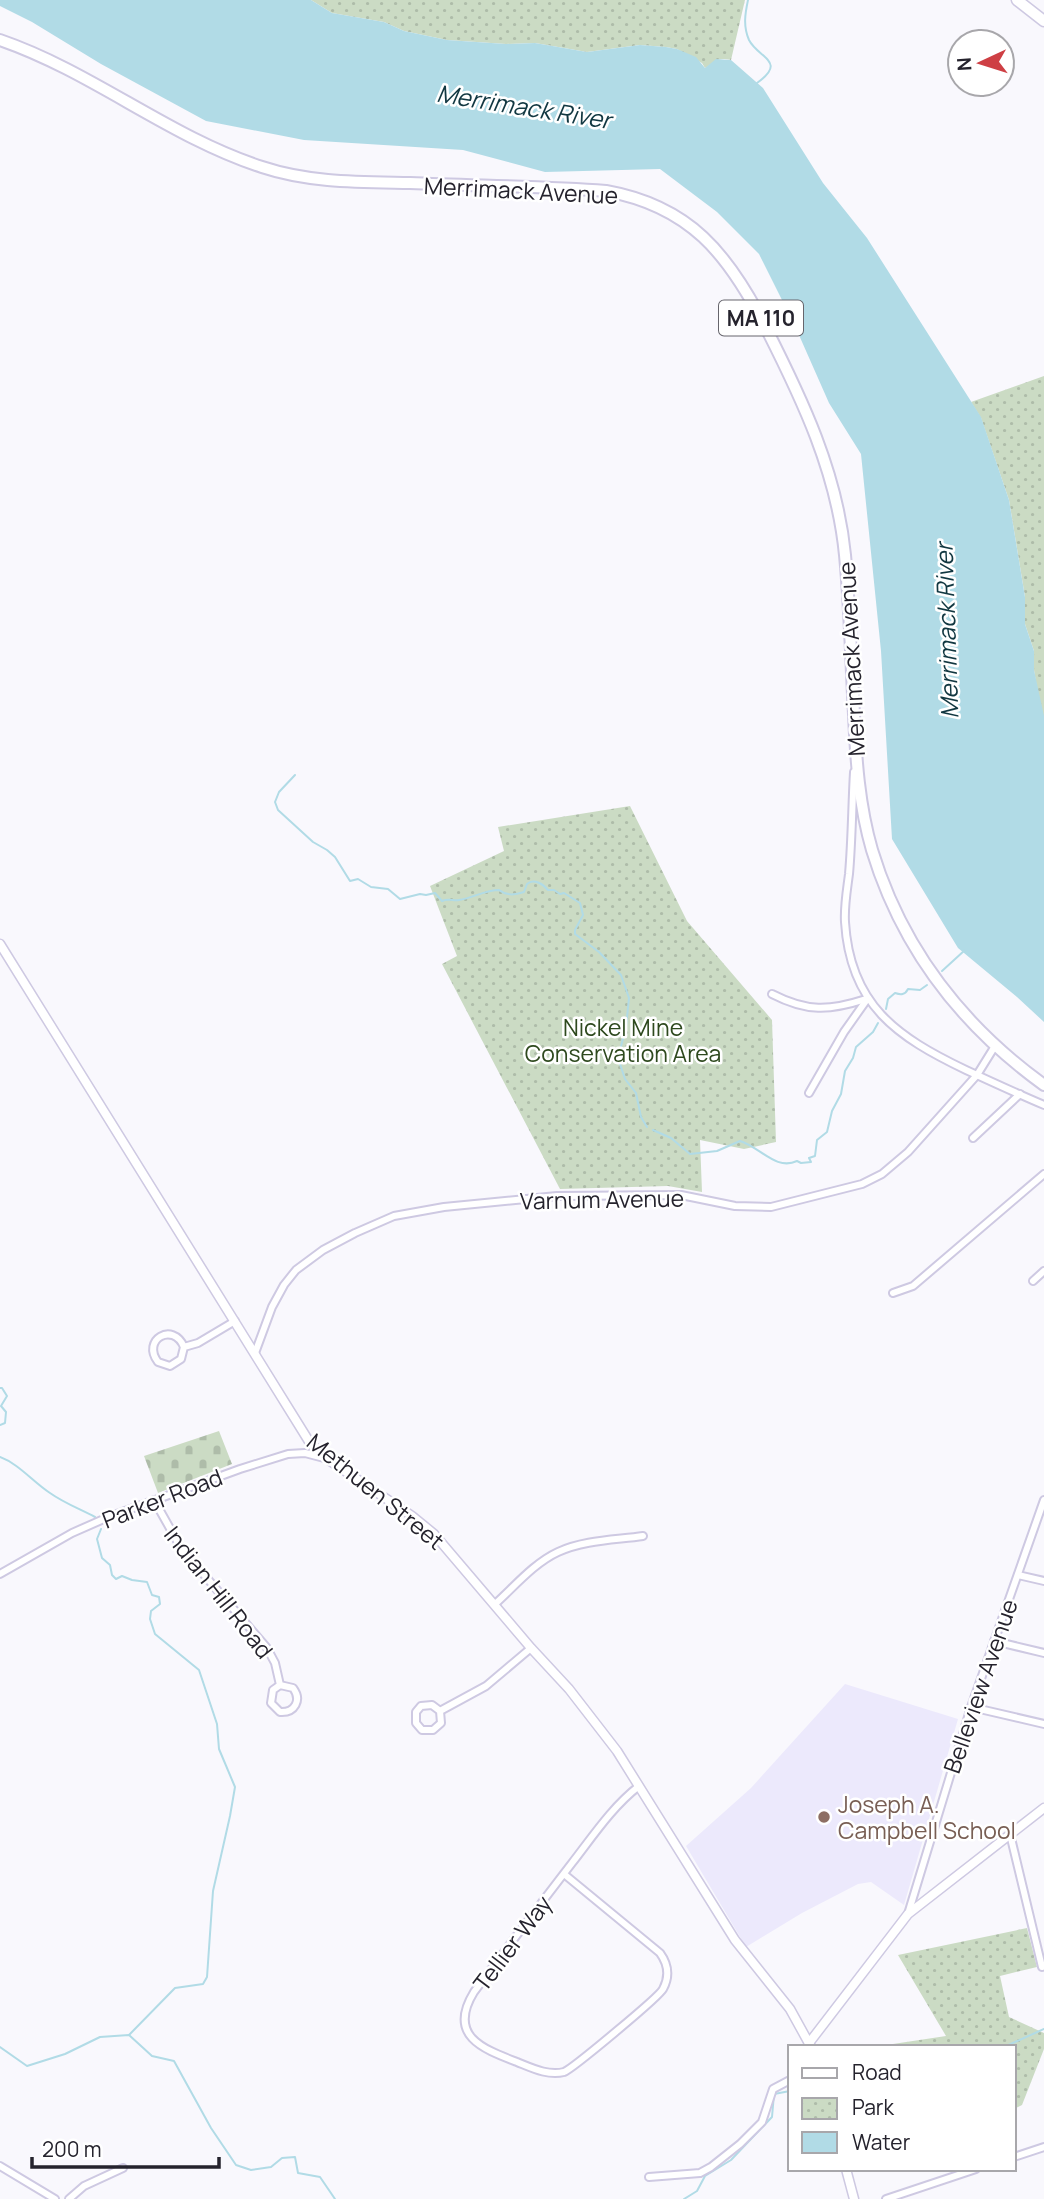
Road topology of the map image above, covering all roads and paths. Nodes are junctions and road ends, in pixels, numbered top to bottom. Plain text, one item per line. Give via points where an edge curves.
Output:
1 (1017, 0) edge
2 (1044, 21) edge
3 (0, 40) edge
4 (855, 733) junction
5 (0, 944) edge
6 (772, 994) dead end
7 (868, 998) junction
8 (995, 1046) junction
9 (977, 1075) junction
10 (1044, 1085) edge
11 (809, 1093) dead end
12 (1020, 1094) junction
13 (1044, 1105) edge
14 (973, 1138) dead end
15 (1044, 1174) edge
16 (1044, 1271) edge
17 (1032, 1281) dead end
18 (893, 1293) dead end
19 (235, 1321) junction
20 (184, 1347) junction
21 (255, 1353) junction
22 (332, 1462) junction
23 (154, 1500) junction
24 (1044, 1500) edge
25 (1042, 1509) edge
26 (643, 1536) dead end
27 (0, 1574) edge
28 (1018, 1574) junction
29 (1044, 1581) edge
30 (495, 1604) junction
31 (994, 1641) junction
32 (531, 1648) junction
33 (1044, 1653) edge
34 (280, 1685) junction
35 (971, 1707) junction
36 (440, 1711) junction
37 (1044, 1724) edge
38 (639, 1786) junction
39 (1044, 1808) edge
40 (1010, 1834) junction
41 (564, 1874) junction
42 (908, 1914) junction
43 (1042, 1967) dead end
44 (810, 2045) edge
45 (788, 2081) edge
46 (1044, 2147) edge
47 (1016, 2156) edge
48 (0, 2166) edge
49 (123, 2168) dead end
50 (847, 2171) edge
51 (970, 2171) edge
52 (649, 2177) dead end
53 (55, 2199) edge
54 (69, 2199) edge
55 (854, 2199) edge
56 (886, 2199) edge

1 - 2 main road
3 - 4 main road, Merrimack Avenue / MA 110 via 82,75 211,149 275,171 344,181 606,191 653,205 693,229 742,282 811,420 825,460 845,554
4 - 7 street via 845,924 854,965
4 - 8 main road, Merrimack Avenue / MA 110 via 860,800 895,912 934,977
5 - 19 street, Methuen Street
6 - 7 street via 812,1008
7 - 9 street via 905,1037
7 - 11 street
8 - 9 street, Varnum Avenue
8 - 10 main road, Merrimack Avenue / MA 110
9 - 12 street
9 - 21 street, Varnum Avenue via 908,1152 882,1174 862,1184 788,1203 735,1206 671,1194 557,1196 424,1210 384,1219 323,1250 296,1270 275,1300
12 - 13 street
12 - 14 street
15 - 18 street via 913,1286
16 - 17 street
19 - 20 street
19 - 21 street, Methuen Street
20 - 20 street via 178,1338 165,1335 154,1343 153,1353 161,1364 170,1366 181,1359
21 - 22 street, Methuen Street via 304,1435
22 - 23 street, Parker Road via 314,1455 288,1454
22 - 30 street, Methuen Street via 434,1534
23 - 27 street, Parker Road via 72,1533
23 - 34 street, Indian Hill Road via 181,1548 272,1655
24 - 25 street, Belleview Avenue
25 - 28 street, Belleview Avenue
26 - 30 street via 557,1552
28 - 29 street
28 - 31 street, Belleview Avenue
30 - 32 street, Methuen Street
31 - 33 street
31 - 35 street, Belleview Avenue
32 - 36 street via 486,1686
32 - 38 street, Methuen Street via 604,1732
34 - 34 street, Indian Hill Road via 270,1699 276,1710 285,1713 293,1709 297,1696 292,1688
35 - 37 street
35 - 42 street, Belleview Avenue
36 - 36 street via 423,1705 416,1713 416,1723 424,1731 435,1729 441,1723
38 - 41 street, Tellier Way via 618,1804
38 - 44 street, Methuen Street via 735,1940 798,2020
39 - 40 street
40 - 42 street
40 - 43 street
41 - 41 street, Tellier Way via 474,1992 464,2013 470,2038 481,2047 552,2073 571,2069 652,2002 667,1976 660,1953
42 - 44 street
45 - 52 street via 773,2089 758,2128 711,2167 700,2173
46 - 47 street
48 - 53 street
49 - 54 street via 84,2186
50 - 55 street
51 - 56 street

